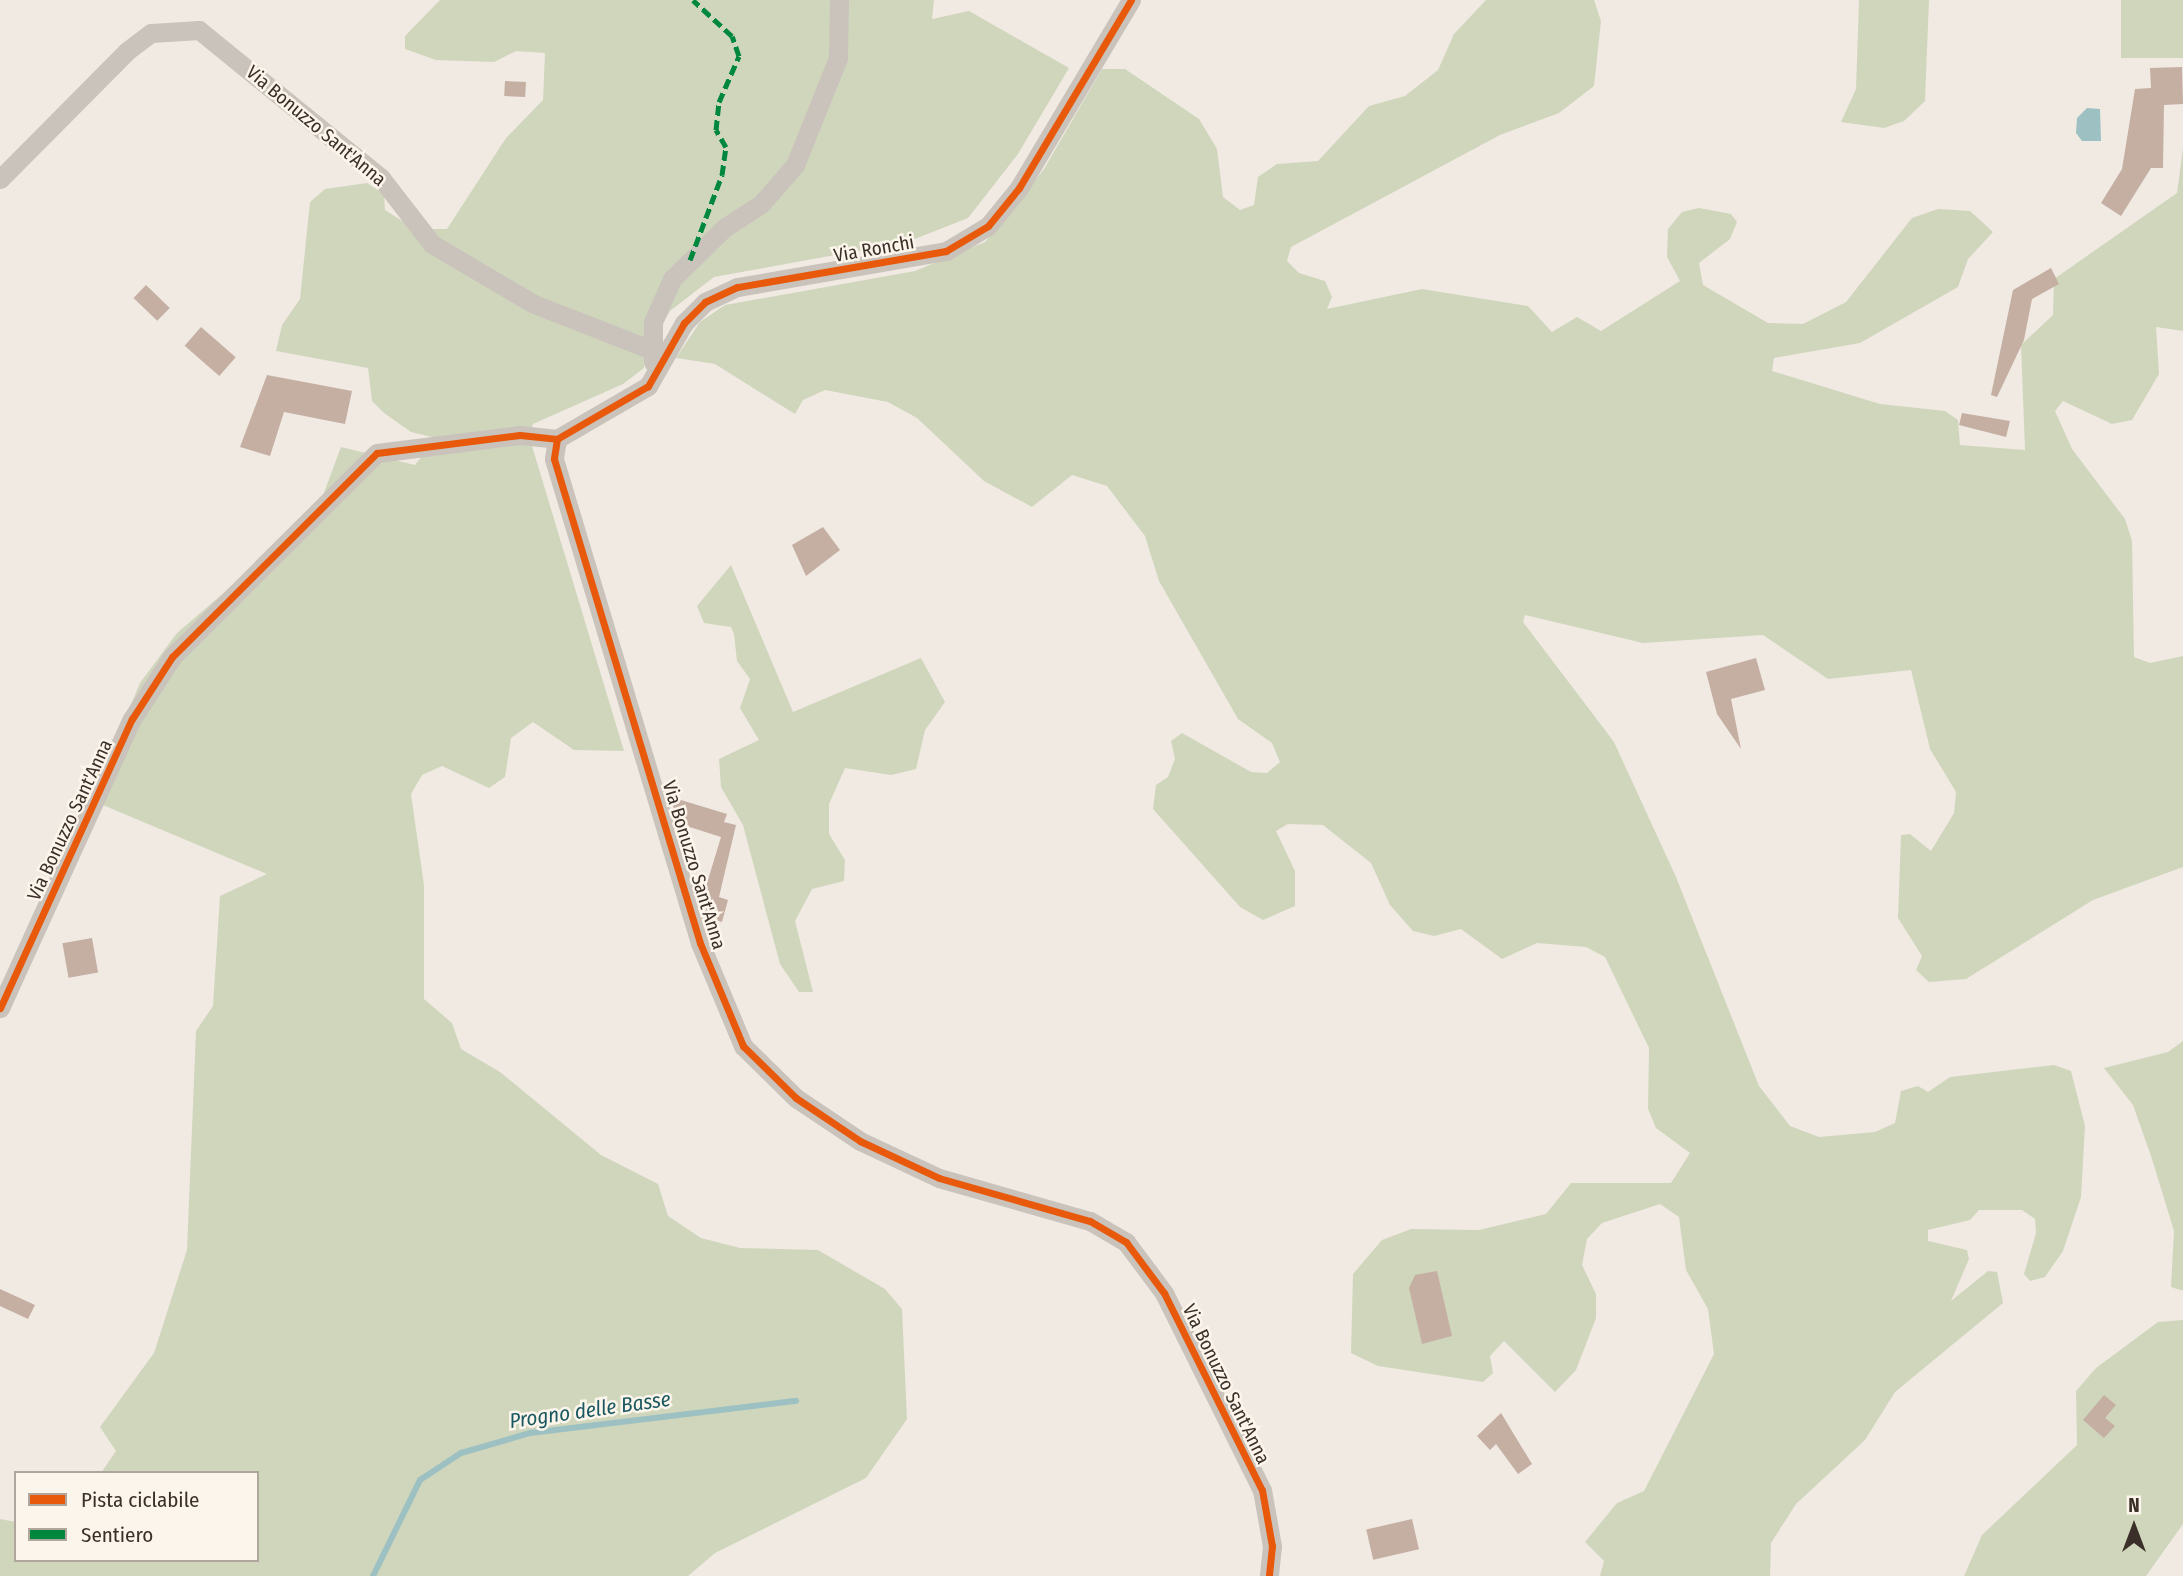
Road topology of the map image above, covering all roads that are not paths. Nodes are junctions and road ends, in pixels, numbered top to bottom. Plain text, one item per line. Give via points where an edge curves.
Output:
1 (839, 0) edge
2 (1131, 0) edge
3 (0, 179) edge
4 (652, 350) junction
5 (653, 370) junction
6 (557, 439) junction
7 (0, 1009) edge
8 (1269, 1576) edge

1 - 4 street via 838,58 795,165 761,204 724,228 672,279 653,322
2 - 5 street, Via Ronchi via 1019,188 988,226 946,251 894,265 737,287 691,316
3 - 4 street, Via Bonuzzo Sant'Anna via 127,51 151,33 199,30 381,178 432,244 534,304
4 - 5 street
5 - 6 street via 631,401
6 - 7 street, Via Bonuzzo Sant'Anna via 520,435 377,453 172,657 132,719
6 - 8 street, Via Bonuzzo Sant'Anna via 554,459 700,943 743,1045 796,1098 860,1142 939,1178 1090,1221 1126,1242 1164,1293 1262,1490 1272,1546

